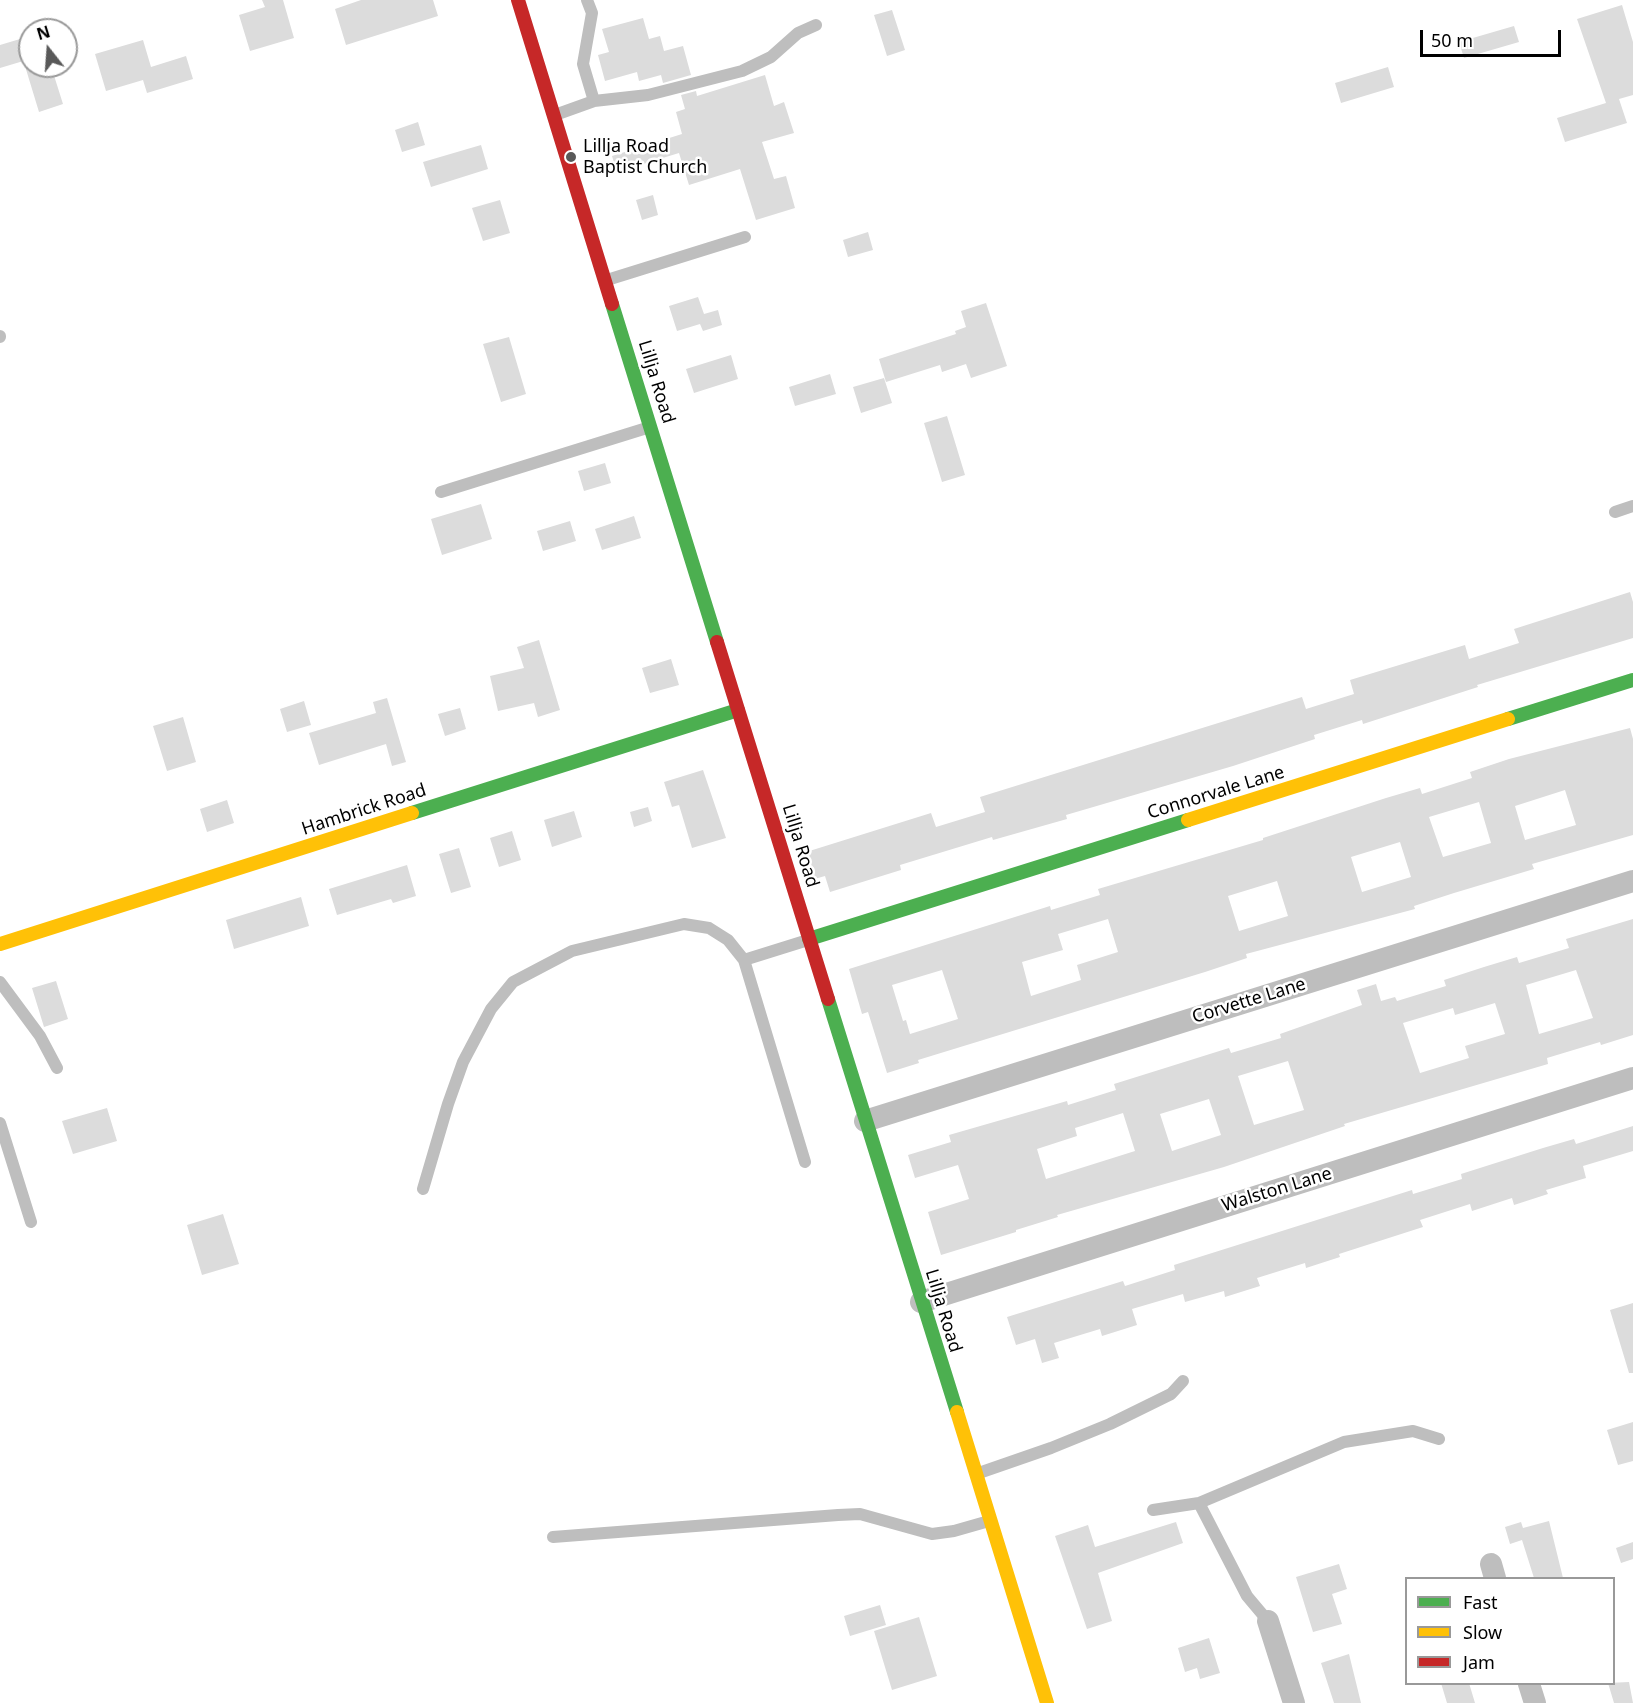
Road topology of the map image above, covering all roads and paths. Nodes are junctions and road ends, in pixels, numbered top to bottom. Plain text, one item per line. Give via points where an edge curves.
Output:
1 (518, 0) edge
2 (588, 0) edge
3 (816, 25) dead end
4 (594, 101) junction
5 (554, 116) junction
6 (745, 237) dead end
7 (606, 281) junction
8 (651, 427) junction
9 (441, 492) dead end
10 (1633, 506) edge
11 (1614, 512) dead end
12 (1633, 680) edge
13 (738, 710) junction
14 (1633, 880) edge
15 (810, 939) junction
16 (0, 944) edge
17 (744, 960) junction
18 (0, 982) edge
19 (57, 1068) dead end
20 (1633, 1078) edge
21 (865, 1121) junction
22 (0, 1123) edge
23 (805, 1162) dead end
24 (423, 1189) dead end
25 (31, 1222) dead end
26 (921, 1302) junction
27 (1183, 1381) dead end
28 (1439, 1438) dead end
29 (975, 1474) junction
30 (1199, 1503) junction
31 (1153, 1510) dead end
32 (990, 1520) junction
33 (553, 1537) dead end
34 (1268, 1621) joint
35 (1529, 1685) edge
36 (1047, 1703) edge
37 (1294, 1703) edge
38 (1535, 1703) edge

1 - 5 street, Lillja Road
2 - 4 lane via 592,13 583,64
3 - 4 lane via 798,33 771,57 742,71 648,95
4 - 5 lane
5 - 7 street, Lillja Road
6 - 7 lane
7 - 8 street, Lillja Road
8 - 9 lane
8 - 13 street, Lillja Road
10 - 11 lane
12 - 15 street, Connorvale Lane
13 - 15 street, Lillja Road
13 - 16 street, Hambrick Road
14 - 21 street, Corvette Lane
15 - 17 lane
15 - 21 street, Lillja Road
17 - 23 lane
17 - 24 lane via 728,940 709,928 684,924 572,951 513,982 491,1009 463,1062
18 - 19 lane via 40,1036
20 - 26 street, Walston Lane
21 - 26 street, Lillja Road
22 - 25 lane
26 - 29 street, Lillja Road
27 - 29 lane via 1171,1394 1110,1424
28 - 30 lane via 1413,1431 1344,1442
29 - 32 street, Lillja Road
30 - 31 lane
30 - 34 lane via 1247,1596
32 - 33 lane via 932,1534 860,1514
32 - 36 street, Lillja Road
34 - 37 street
35 - 38 street

